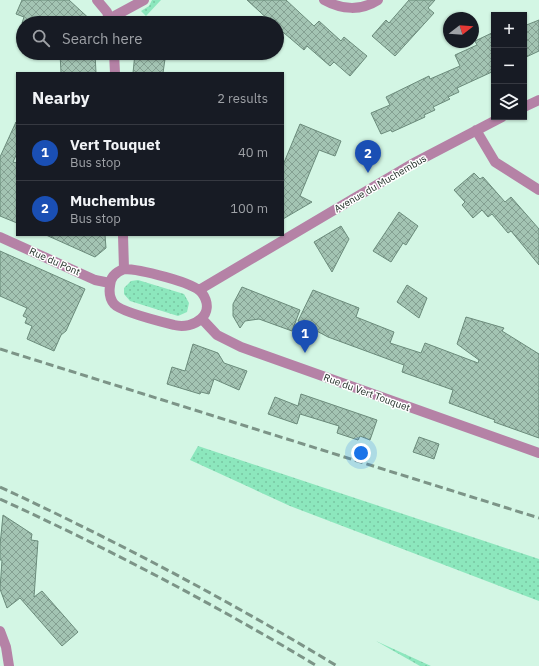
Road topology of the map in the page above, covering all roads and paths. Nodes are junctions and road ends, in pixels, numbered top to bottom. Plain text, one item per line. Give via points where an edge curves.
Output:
1 (97, 0) edge
2 (144, 0) edge
3 (324, 0) edge
4 (378, 0) edge
5 (108, 16) edge
6 (118, 16) edge
7 (114, 60) edge
8 (115, 72) edge
9 (539, 100) edge
10 (527, 106) edge
11 (496, 120) edge
12 (476, 130) junction
13 (539, 190) edge
14 (123, 236) edge
15 (0, 237) edge
16 (124, 269) junction
17 (110, 284) junction
18 (199, 290) junction
19 (202, 319) junction
20 (539, 453) edge
21 (0, 631) edge
22 (9, 666) edge

1 - 5 street
2 - 6 street
3 - 4 street via 350,8 361,8
7 - 8 street
9 - 10 street
11 - 12 street, Avenue du Muchembus
12 - 13 street via 495,162
12 - 18 street, Avenue du Muchembus via 412,164
14 - 16 street
15 - 17 street, Rue du Pont via 95,280
16 - 17 street via 112,277
16 - 18 street via 148,273
17 - 19 street via 110,298 120,308 176,326 190,326
18 - 19 street via 206,306
19 - 20 street, Rue du Vert Touquet via 217,334 241,347
21 - 22 street

